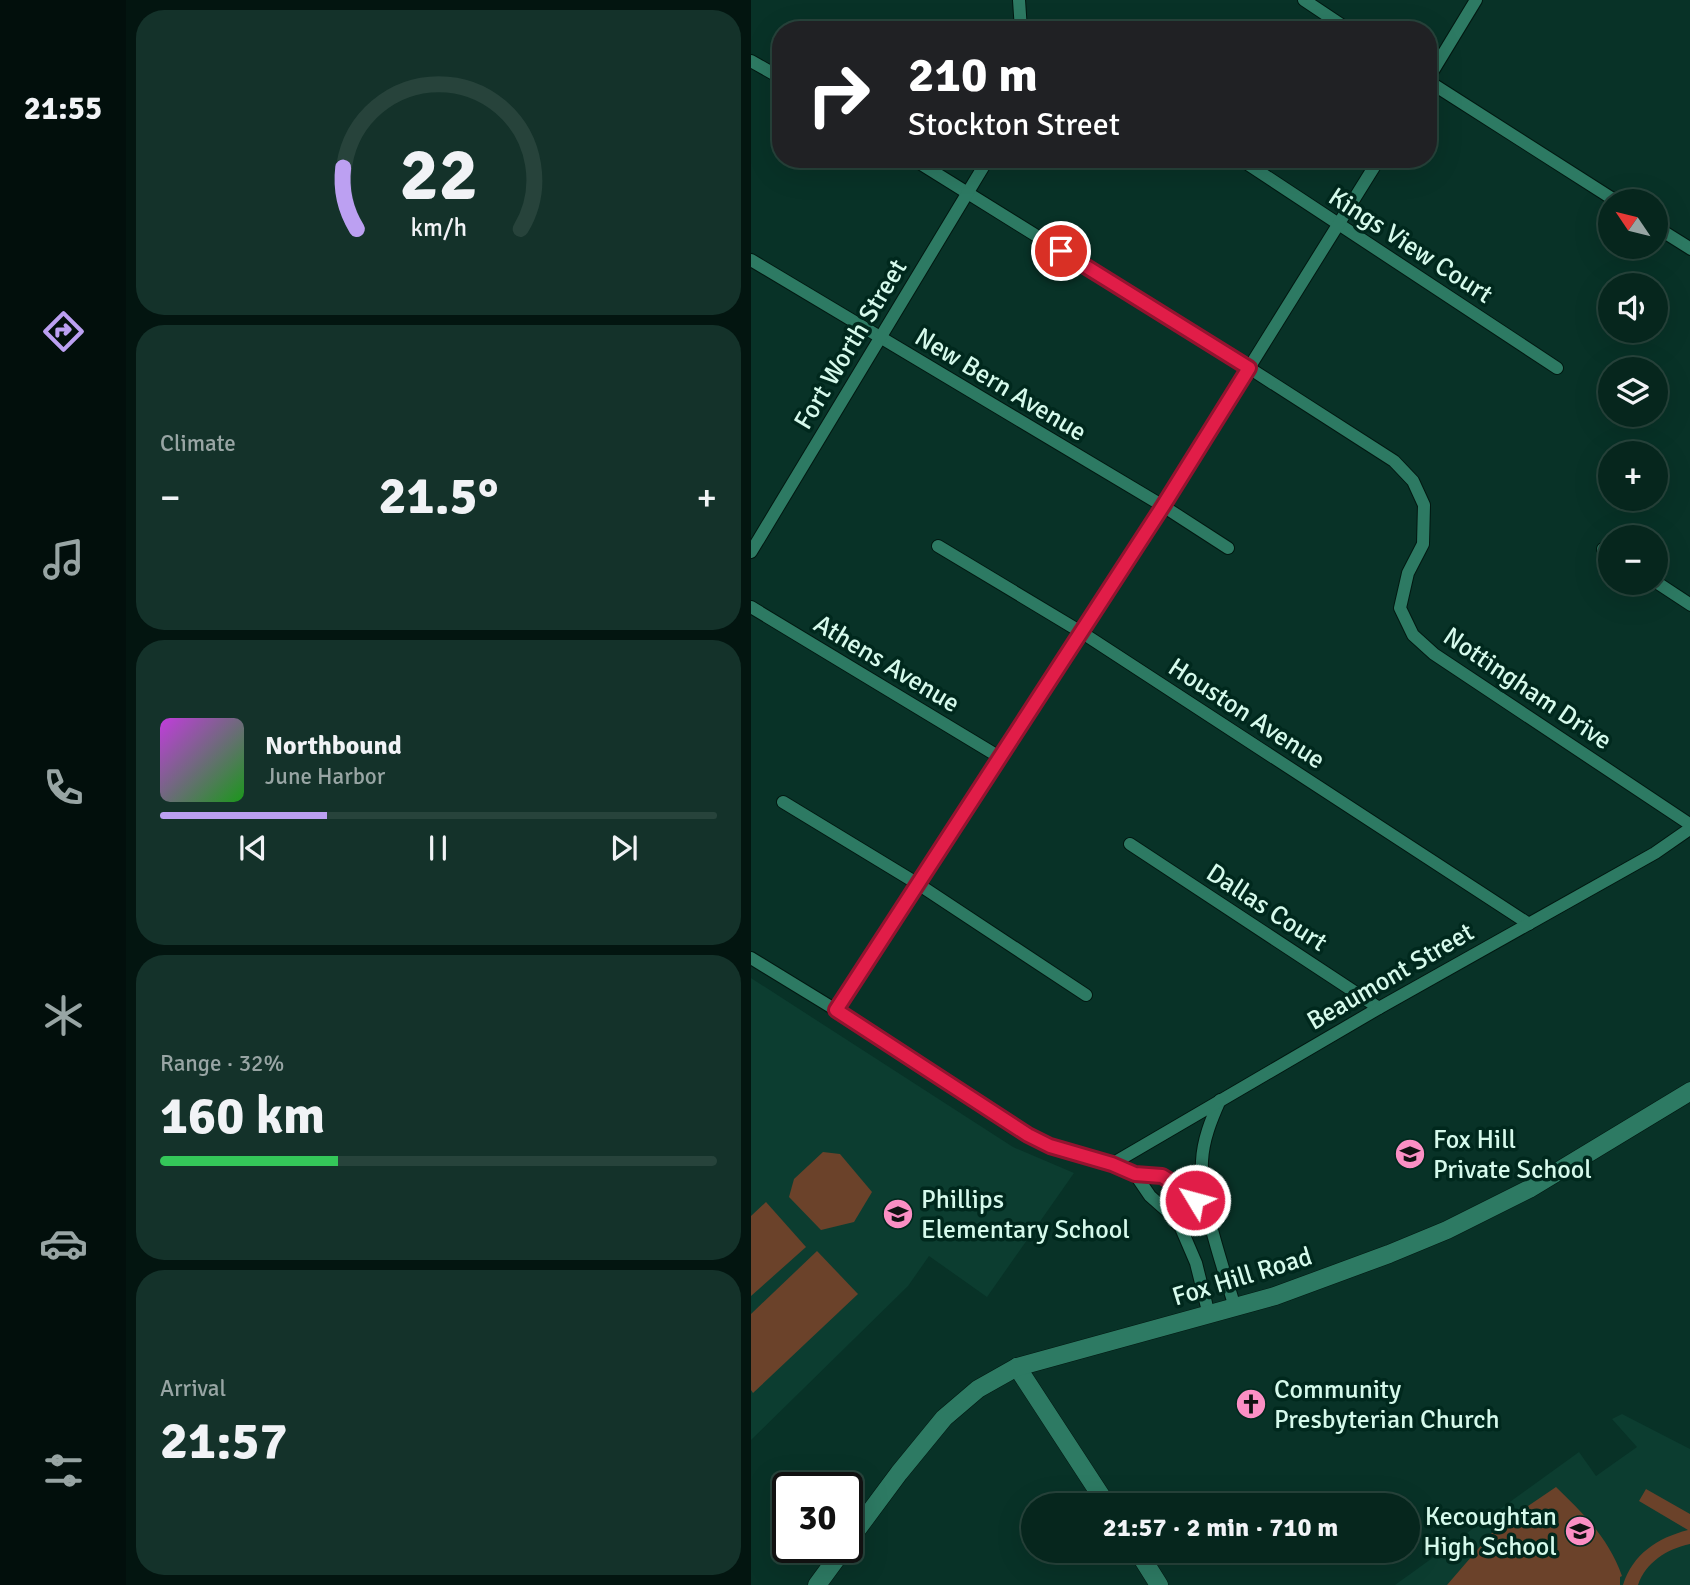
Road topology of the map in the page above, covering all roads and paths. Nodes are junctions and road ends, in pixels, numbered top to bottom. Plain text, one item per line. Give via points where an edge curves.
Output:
1 (1019, 0) edge
2 (1304, 0) edge
3 (1476, 0) edge
4 (1020, 21) edge
5 (1336, 21) edge
6 (751, 61) edge
7 (1437, 65) edge
8 (772, 73) edge
9 (1437, 86) edge
10 (928, 168) edge
11 (982, 168) edge
12 (1254, 168) edge
13 (1373, 168) edge
14 (1598, 190) edge
15 (967, 192) junction
16 (1338, 224) junction
17 (1668, 235) edge
18 (1690, 249) edge
19 (751, 260) edge
20 (880, 338) junction
21 (1249, 368) junction
22 (1557, 368) dead end
23 (1163, 506) junction
24 (938, 546) dead end
25 (1228, 548) dead end
26 (751, 552) edge
27 (1668, 590) edge
28 (1690, 605) edge
29 (751, 607) edge
30 (1081, 632) junction
31 (1001, 758) junction
32 (783, 802) dead end
33 (1690, 826) edge
34 (1130, 844) dead end
35 (918, 884) junction
36 (1529, 924) junction
37 (751, 958) edge
38 (1086, 995) dead end
39 (1379, 1008) junction
40 (836, 1010) junction
41 (1690, 1091) edge
42 (1220, 1100) junction
43 (1112, 1164) junction
44 (1135, 1174) junction
45 (1211, 1219) junction
46 (1235, 1308) junction
47 (1209, 1315) junction
48 (1017, 1367) junction
49 (1099, 1493) edge
50 (863, 1522) edge
51 (833, 1563) edge
52 (1145, 1563) edge
53 (817, 1585) edge
54 (1159, 1585) edge

1 - 4 street
2 - 5 street
3 - 7 street
6 - 8 street
9 - 14 street
10 - 15 street, Nottingham Drive
11 - 15 street, Fort Worth Street
12 - 16 street, Kings View Court
13 - 16 street
15 - 20 street, Fort Worth Street
15 - 21 street, Nottingham Drive
16 - 21 street
16 - 22 street, Kings View Court
17 - 18 street
19 - 20 street, New Bern Avenue
20 - 23 street, New Bern Avenue
20 - 26 street, Fort Worth Street
21 - 23 street
21 - 33 street, Nottingham Drive via 1394,461 1413,481 1424,505 1423,544 1408,573 1400,608 1413,635 1434,654
23 - 25 street, New Bern Avenue
23 - 30 street
24 - 30 street, Houston Avenue
27 - 28 street
29 - 31 street, Athens Avenue
30 - 31 street
30 - 36 street, Houston Avenue
31 - 35 street
32 - 35 street
33 - 36 street, Beaumont Street via 1655,853
34 - 39 street, Dallas Court
35 - 38 street
35 - 40 street
36 - 39 street, Beaumont Street
37 - 40 street
39 - 42 street, Beaumont Street
40 - 43 street via 1028,1135
41 - 46 main road, Fox Hill Road via 1530,1189 1447,1230
42 - 43 street, Beaumont Street
42 - 45 street via 1202,1160
43 - 44 street
44 - 45 street via 1173,1181
44 - 47 street via 1181,1228 1196,1263
45 - 46 street
46 - 47 main road, Fox Hill Road
47 - 48 main road, Fox Hill Road
48 - 49 main road
48 - 50 main road, Fox Hill Road via 978,1389 944,1418
51 - 53 main road, Fox Hill Road
52 - 54 main road

